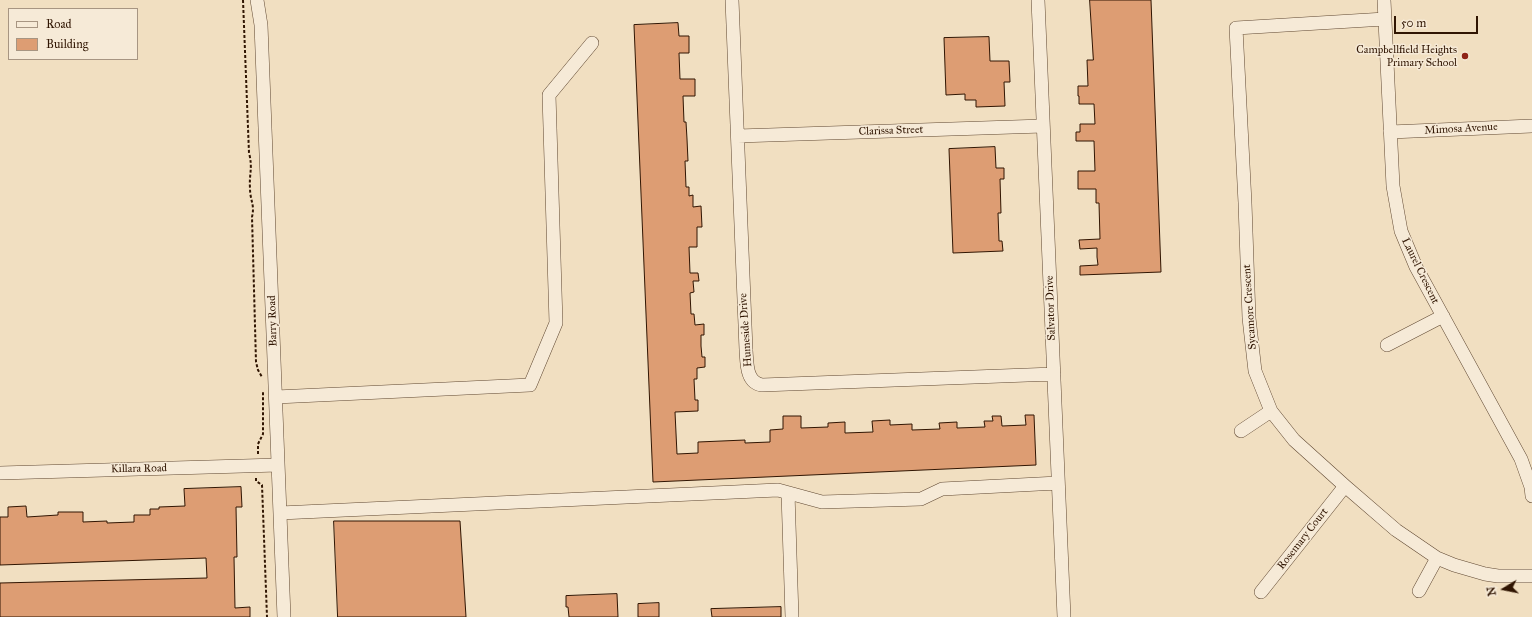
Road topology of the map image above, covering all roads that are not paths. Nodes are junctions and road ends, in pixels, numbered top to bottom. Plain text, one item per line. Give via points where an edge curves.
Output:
1 (257, 0) edge
2 (266, 0) edge
3 (1038, 0) edge
4 (1384, 0) edge
5 (732, 1) edge
6 (1385, 19) junction
7 (261, 25) junction
8 (592, 43) dead end
9 (1043, 126) junction
10 (1532, 126) edge
11 (1390, 132) junction
12 (738, 136) junction
13 (1443, 316) junction
14 (1387, 345) dead end
15 (1054, 374) junction
16 (276, 397) junction
17 (1271, 411) junction
18 (1241, 431) dead end
19 (278, 465) junction
20 (0, 473) edge
21 (1058, 482) junction
22 (1345, 486) junction
23 (788, 493) junction
24 (1532, 496) edge
25 (280, 513) junction
26 (1437, 558) junction
27 (1532, 576) edge
28 (1419, 591) dead end
29 (1261, 592) dead end
30 (284, 617) edge
31 (792, 617) edge
32 (1064, 617) edge

1 - 7 street, Barry Road
2 - 7 street, Barry Road
3 - 9 street, Salvator Drive
4 - 6 street, Laurel Crescent
5 - 12 street, Humeside Drive
6 - 11 street, Laurel Crescent
6 - 17 street, Sycamore Crescent via 1236,28 1249,318 1255,371
7 - 16 street, Barry Road
8 - 16 street via 549,95 556,324 530,385
9 - 12 street, Clarissa Street
9 - 15 street, Salvator Drive
10 - 11 street, Mimosa Avenue
11 - 13 street, Laurel Crescent via 1393,186 1401,231 1416,267
12 - 15 street, Humeside Drive via 747,367 753,381 762,385
13 - 14 street
13 - 24 street, Laurel Crescent via 1521,459
15 - 21 street, Salvator Drive
16 - 19 street, Barry Road
17 - 18 street
17 - 22 street, Sycamore Crescent via 1294,440
19 - 20 street, Killara Road
19 - 25 street, Barry Road
21 - 23 street via 942,489 921,499 822,502
21 - 32 street, Salvator Drive
22 - 26 street, Sycamore Crescent via 1396,530
22 - 29 street, Rosemary Court
23 - 25 street via 778,490
23 - 31 street
25 - 30 street, Barry Road
26 - 27 street, Sycamore Crescent via 1485,574
26 - 28 street

